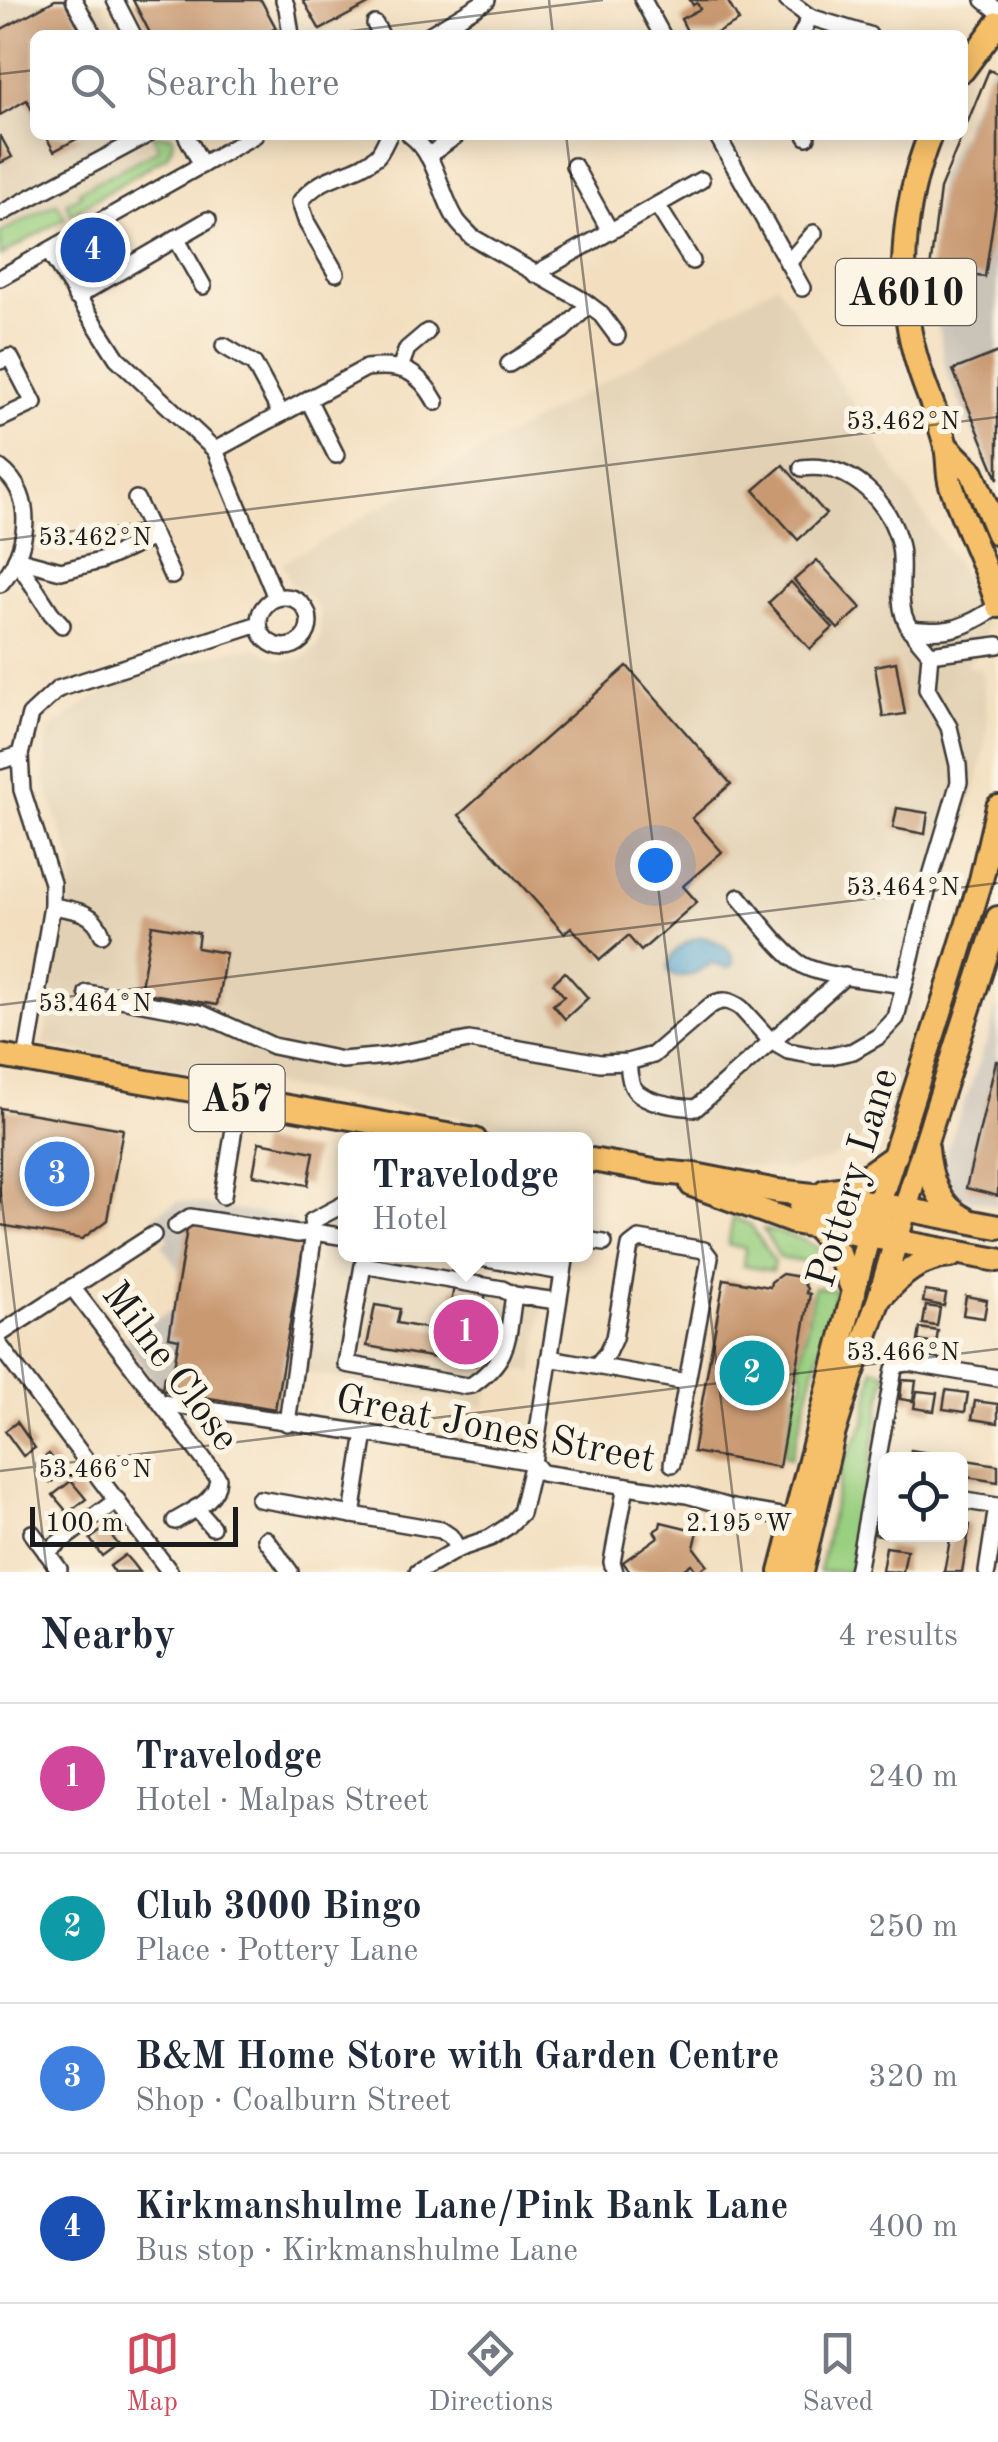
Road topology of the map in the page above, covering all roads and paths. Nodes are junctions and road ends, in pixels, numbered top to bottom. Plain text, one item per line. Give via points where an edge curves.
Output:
1 (74, 0) edge
2 (115, 0) edge
3 (284, 0) edge
4 (487, 0) edge
5 (643, 0) edge
6 (787, 0) edge
7 (984, 0) edge
8 (998, 11) edge
9 (810, 17) junction
10 (998, 23) edge
11 (90, 30) edge
12 (130, 30) edge
13 (290, 30) edge
14 (437, 30) edge
15 (659, 30) edge
16 (804, 30) edge
17 (853, 30) edge
18 (968, 63) edge
19 (138, 140) edge
20 (189, 140) edge
21 (246, 140) edge
22 (386, 140) edge
23 (416, 140) edge
24 (452, 140) edge
25 (720, 140) edge
26 (928, 140) edge
27 (428, 156) junction
28 (202, 166) junction
29 (574, 166) dead end
30 (701, 180) dead end
31 (657, 205) junction
32 (0, 214) edge
33 (208, 220) dead end
34 (610, 232) junction
35 (814, 234) dead end
36 (176, 238) junction
37 (48, 252) junction
38 (692, 261) dead end
39 (788, 263) junction
40 (336, 272) dead end
41 (535, 274) junction
42 (0, 278) edge
43 (204, 286) dead end
44 (802, 288) dead end
45 (76, 297) junction
46 (589, 305) junction
47 (427, 332) dead end
48 (616, 336) dead end
49 (224, 346) dead end
50 (0, 360) edge
51 (508, 364) dead end
52 (400, 368) junction
53 (308, 399) junction
54 (436, 402) dead end
55 (281, 414) junction
56 (0, 419) edge
57 (946, 446) junction
58 (215, 450) junction
59 (336, 455) dead end
60 (0, 468) edge
61 (802, 468) dead end
62 (136, 499) dead end
63 (998, 534) edge
64 (154, 537) junction
65 (16, 560) junction
66 (172, 576) dead end
67 (0, 584) edge
68 (276, 598) junction
69 (998, 606) edge
70 (62, 624) dead end
71 (259, 624) junction
72 (908, 629) junction
73 (998, 645) edge
74 (930, 654) junction
75 (20, 755) junction
76 (0, 761) edge
77 (998, 806) edge
78 (740, 897) dead end
79 (52, 906) junction
80 (998, 918) edge
81 (102, 934) dead end
82 (845, 976) junction
83 (904, 985) junction
84 (87, 993) dead end
85 (771, 1041) junction
86 (0, 1056) edge
87 (26, 1060) junction
88 (628, 1062) junction
89 (239, 1098) junction
90 (418, 1132) edge
91 (926, 1146) junction
92 (896, 1155) junction
93 (593, 1160) edge
94 (660, 1172) junction
95 (743, 1184) junction
96 (777, 1191) junction
97 (222, 1196) dead end
98 (338, 1207) edge
99 (873, 1221) junction
100 (970, 1222) junction
101 (176, 1226) dead end
102 (901, 1226) junction
103 (998, 1227) edge
104 (816, 1228) junction
105 (314, 1232) junction
106 (153, 1234) dead end
107 (338, 1236) edge
108 (593, 1241) edge
109 (604, 1243) dead end
110 (998, 1245) edge
111 (986, 1258) edge
112 (503, 1262) edge
113 (564, 1262) edge
114 (562, 1272) junction
115 (72, 1288) junction
116 (854, 1293) junction
117 (514, 1295) junction
118 (879, 1298) junction
119 (558, 1301) junction
120 (0, 1334) edge
121 (0, 1346) edge
122 (549, 1358) junction
123 (596, 1366) junction
124 (998, 1378) edge
125 (687, 1382) junction
126 (162, 1403) junction
127 (287, 1422) junction
128 (365, 1433) junction
129 (883, 1452) edge
130 (532, 1462) junction
131 (672, 1464) dead end
132 (626, 1486) junction
133 (878, 1489) edge
134 (259, 1499) dead end
135 (117, 1500) junction
136 (968, 1501) edge
137 (998, 1506) edge
138 (196, 1508) junction
139 (352, 1515) junction
140 (793, 1518) junction
141 (175, 1520) dead end
142 (212, 1527) dead end
143 (32, 1533) dead end
144 (808, 1538) junction
145 (266, 1539) dead end
146 (458, 1549) junction
147 (46, 1552) junction
148 (60, 1569) dead end
149 (170, 1572) edge
150 (290, 1572) edge
151 (418, 1572) edge
152 (614, 1572) edge
153 (781, 1572) edge
154 (801, 1572) edge
155 (857, 1572) edge
156 (988, 1572) edge

1 - 11 street
2 - 12 street
3 - 13 street
4 - 14 street
5 - 15 street
6 - 9 street
7 - 8 street
9 - 16 street
9 - 17 street
10 - 18 highway
19 - 32 street
20 - 28 street
21 - 28 street
22 - 40 street via 379,154 332,176 300,202
23 - 27 street
24 - 27 street
25 - 39 street
26 - 57 highway, A6010 via 910,205 904,268 915,354
27 - 41 street via 457,222
28 - 37 street
29 - 34 street
30 - 31 street
31 - 34 street
31 - 38 street
33 - 36 street
34 - 41 street
35 - 39 street
36 - 43 street
36 - 45 street
37 - 42 street
37 - 45 street
39 - 44 street
41 - 46 street
45 - 58 street via 117,358
46 - 48 street
46 - 51 street via 562,331
47 - 52 street via 408,348
49 - 55 street via 254,364
50 - 56 street via 10,357 34,403
52 - 53 street via 366,368
52 - 54 street via 426,384
53 - 55 street
53 - 59 street
55 - 58 street
57 - 63 highway, A6010 via 972,472
57 - 69 highway, A6010 via 950,482
58 - 68 street
60 - 65 street via 23,500 25,537
61 - 72 street via 836,470 858,480 890,519 900,547
62 - 64 street
64 - 65 street via 62,571
64 - 66 street
65 - 67 street
65 - 70 street
68 - 71 street via 263,608
68 - 71 street via 300,602 307,632 296,644 280,646 266,639
69 - 72 street via 954,630
71 - 75 street via 58,689 30,715
72 - 74 street
73 - 74 street
74 - 83 street via 927,689 955,743 959,782
75 - 76 street
75 - 79 street via 22,790 52,884
77 - 92 highway, Pottery Lane
78 - 82 street via 792,958
79 - 81 street via 84,912
79 - 87 street
80 - 91 highway, Pottery Lane
82 - 83 street
82 - 85 street
83 - 85 street via 896,1018 853,1051 798,1054
84 - 88 street via 203,1014 273,1046 342,1060 469,1040
85 - 88 street via 735,1004 718,1001 653,1055
85 - 88 street via 696,1108 638,1093
86 - 87 highway, A57
87 - 89 highway, A57
89 - 90 highway, A57
89 - 97 street
91 - 100 highway via 936,1193
91 - 102 highway, Pottery Lane
92 - 96 highway via 842,1189
92 - 99 highway, Pottery Lane
93 - 94 highway
94 - 95 highway
94 - 104 highway
95 - 96 highway
95 - 99 highway via 802,1208
96 - 99 highway
98 - 105 street via 312,1220
99 - 102 highway
99 - 102 highway via 884,1216
99 - 104 highway
99 - 116 highway, Pottery Lane
100 - 102 highway
100 - 103 highway
101 - 105 street via 190,1217
102 - 110 highway
102 - 111 highway
102 - 118 highway, Pottery Lane
104 - 116 highway via 843,1261
105 - 107 street
105 - 127 street
106 - 115 street
108 - 109 street
111 - 118 highway via 944,1256 918,1264
112 - 114 street
113 - 114 street
114 - 119 street
115 - 120 street
115 - 126 street, Milne Close
116 - 140 highway, Pottery Lane
117 - 117 street via 505,1351 472,1385 346,1364 363,1265
117 - 119 street
118 - 144 highway, Pottery Lane
119 - 122 street
121 - 135 street
122 - 123 street
122 - 130 street
123 - 125 street
123 - 125 street via 614,1338 630,1246 639,1239 704,1250 710,1258
124 - 129 street via 900,1364
125 - 131 street
126 - 127 street, Great Jones Street
126 - 138 street, Milne Close via 218,1478 214,1495
127 - 128 street, Great Jones Street
128 - 130 street, Great Jones Street
128 - 139 street
130 - 132 street, Great Jones Street via 542,1473
130 - 146 street via 521,1512 490,1538
132 - 140 street, Great Jones Street
132 - 152 street
133 - 155 street
134 - 139 street
135 - 147 street
135 - 149 street
136 - 137 street
137 - 156 street
138 - 141 street, Milne Close
138 - 142 street
139 - 146 street via 441,1530
140 - 144 street
140 - 153 highway, Pottery Lane
143 - 147 street
144 - 154 highway, Pottery Lane
145 - 150 street
146 - 151 street
147 - 148 street

